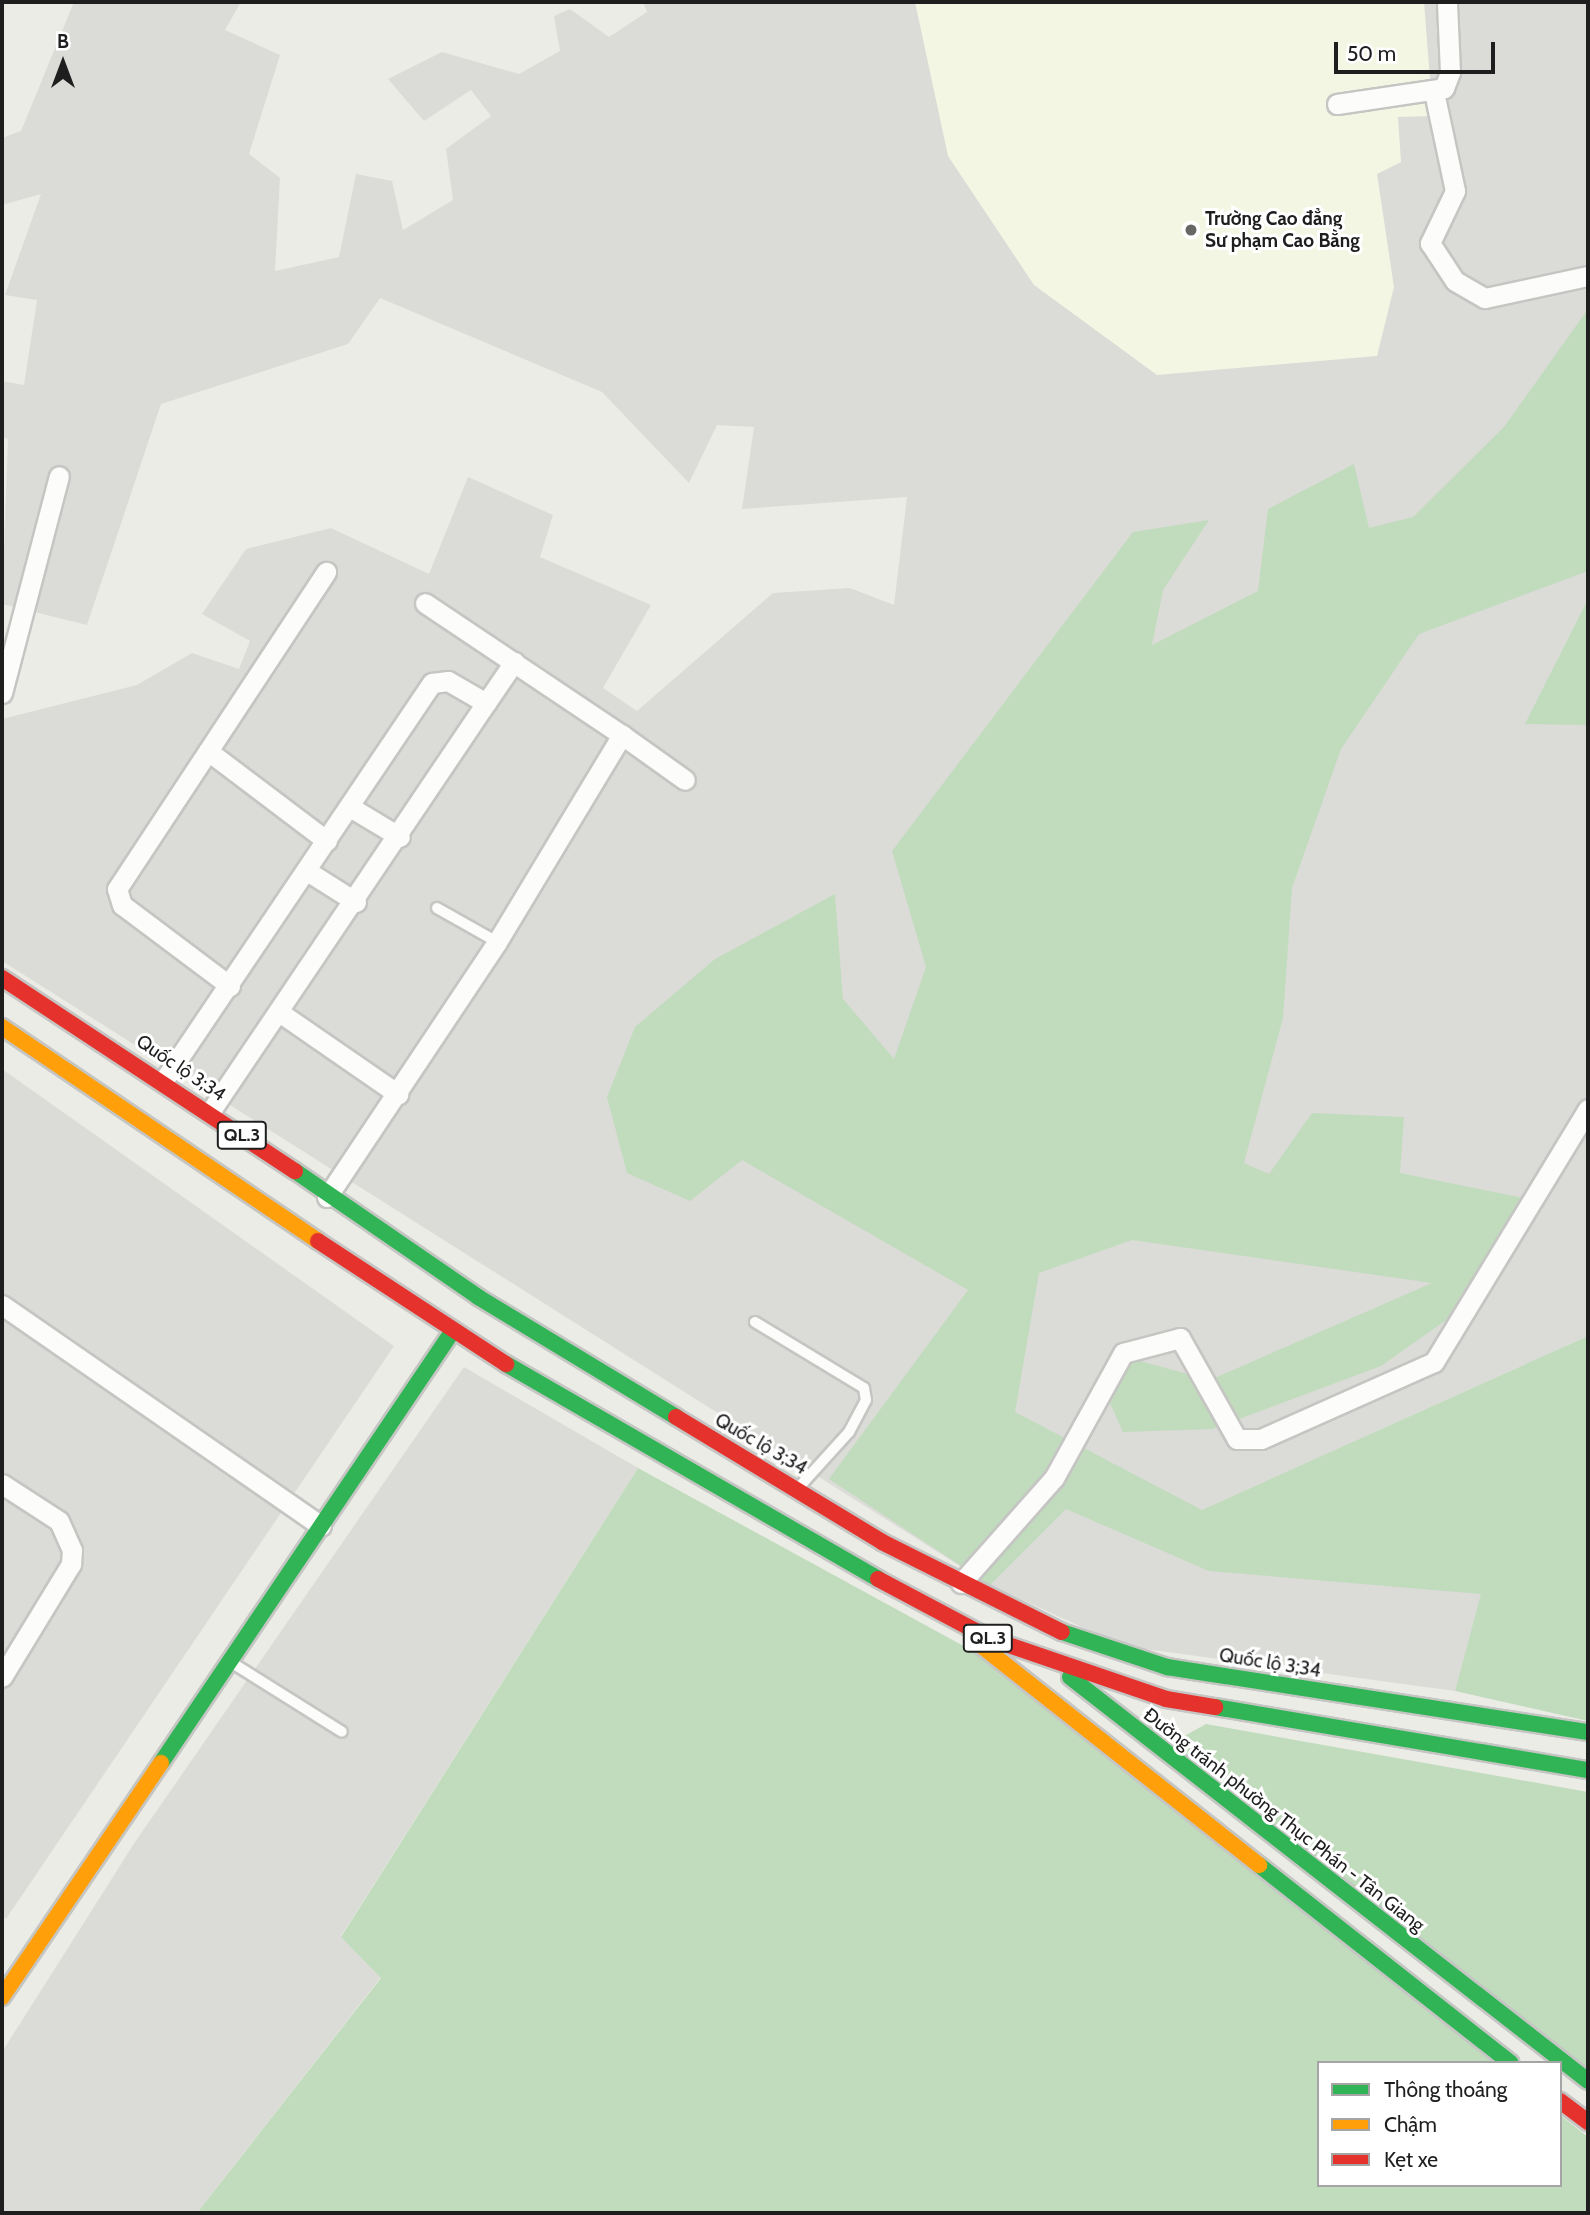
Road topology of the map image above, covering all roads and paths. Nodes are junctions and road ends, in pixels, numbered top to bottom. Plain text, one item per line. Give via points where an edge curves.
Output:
1 (1447, 2) edge
2 (1434, 92) junction
3 (1337, 104) dead end
4 (1588, 275) edge
5 (59, 476) dead end
6 (326, 572) dead end
7 (425, 603) dead end
8 (514, 662) junction
9 (2, 693) edge
10 (486, 703) junction
11 (622, 735) junction
12 (208, 751) junction
13 (685, 780) dead end
14 (349, 807) junction
15 (400, 837) junction
16 (327, 841) junction
17 (307, 871) junction
18 (356, 902) junction
19 (437, 908) dead end
20 (497, 942) junction
21 (2, 978) edge
22 (230, 986) junction
23 (279, 1012) junction
24 (2, 1027) edge
25 (164, 1080) junction
26 (398, 1094) junction
27 (1588, 1109) edge
28 (210, 1112) junction
29 (327, 1197) junction
30 (478, 1297) junction
31 (2, 1305) edge
32 (755, 1322) dead end
33 (452, 1332) junction
34 (2, 1484) edge
35 (797, 1489) junction
36 (321, 1526) junction
37 (961, 1583) junction
38 (940, 1612) junction
39 (229, 1661) junction
40 (1056, 1666) junction
41 (2, 1677) edge
42 (1231, 1710) junction
43 (342, 1732) dead end
44 (1588, 1732) edge
45 (1588, 1770) edge
46 (1190, 1777) junction
47 (1169, 1800) junction
48 (2, 1953) edge
49 (22, 1967) junction
50 (2, 1997) edge
51 (1508, 2061) edge
52 (1562, 2061) edge
53 (1562, 2061) edge
54 (1588, 2081) edge
55 (1562, 2102) edge
56 (1588, 2122) edge

1 - 2 street via 1449,81
2 - 3 street
2 - 4 street via 1455,191 1430,243 1455,281 1485,298
5 - 9 street
6 - 12 street
7 - 8 street
8 - 10 street
8 - 11 street
10 - 14 street via 443,680 432,683
10 - 15 street
11 - 13 street
11 - 20 street
12 - 16 street
12 - 22 street via 117,894 122,905
14 - 15 street
14 - 16 street
15 - 18 street
16 - 17 street
17 - 18 street
17 - 22 street
18 - 23 street
19 - 20 lane
20 - 26 street
21 - 25 main road, Quốc lộ 3;34 / QL.3
22 - 25 street
23 - 26 street
23 - 28 street
24 - 33 main road, QL.3
25 - 28 main road, Quốc lộ 3;34 / QL.3
26 - 29 street
27 - 37 street via 1434,1362 1261,1439 1237,1439 1180,1338 1123,1353 1054,1478
28 - 29 main road, Quốc lộ 3;34 / QL.3
29 - 30 main road, Quốc lộ 3;34 / QL.3
30 - 33 main road
30 - 35 main road, Quốc lộ 3;34 / QL.3
31 - 36 street
32 - 35 lane via 864,1388 866,1400 849,1432
33 - 36 main road
33 - 38 main road, QL.3 via 799,1537
34 - 41 street via 59,1521 72,1550 71,1564
35 - 37 main road, Quốc lộ 3;34 / QL.3
36 - 39 main road
37 - 40 main road, Đường tránh phường Thục Phán - Tân Giang
37 - 44 main road, Quốc lộ 3;34 / QL.3 via 1047,1627 1167,1667
38 - 40 main road, QL.3
38 - 47 main road
39 - 43 lane
39 - 49 main road
40 - 42 main road, QL.3 via 1166,1699
40 - 46 main road, Đường tránh phường Thục Phán - Tân Giang
42 - 45 main road, QL.3
42 - 46 main road via 1181,1727 1177,1754
46 - 47 main road via 1173,1780
46 - 53 main road, Đường tránh phường Thục Phán - Tân Giang
47 - 51 main road
48 - 49 main road
49 - 50 main road
52 - 54 main road, Đường tránh phường Thục Phán - Tân Giang
55 - 56 main road

